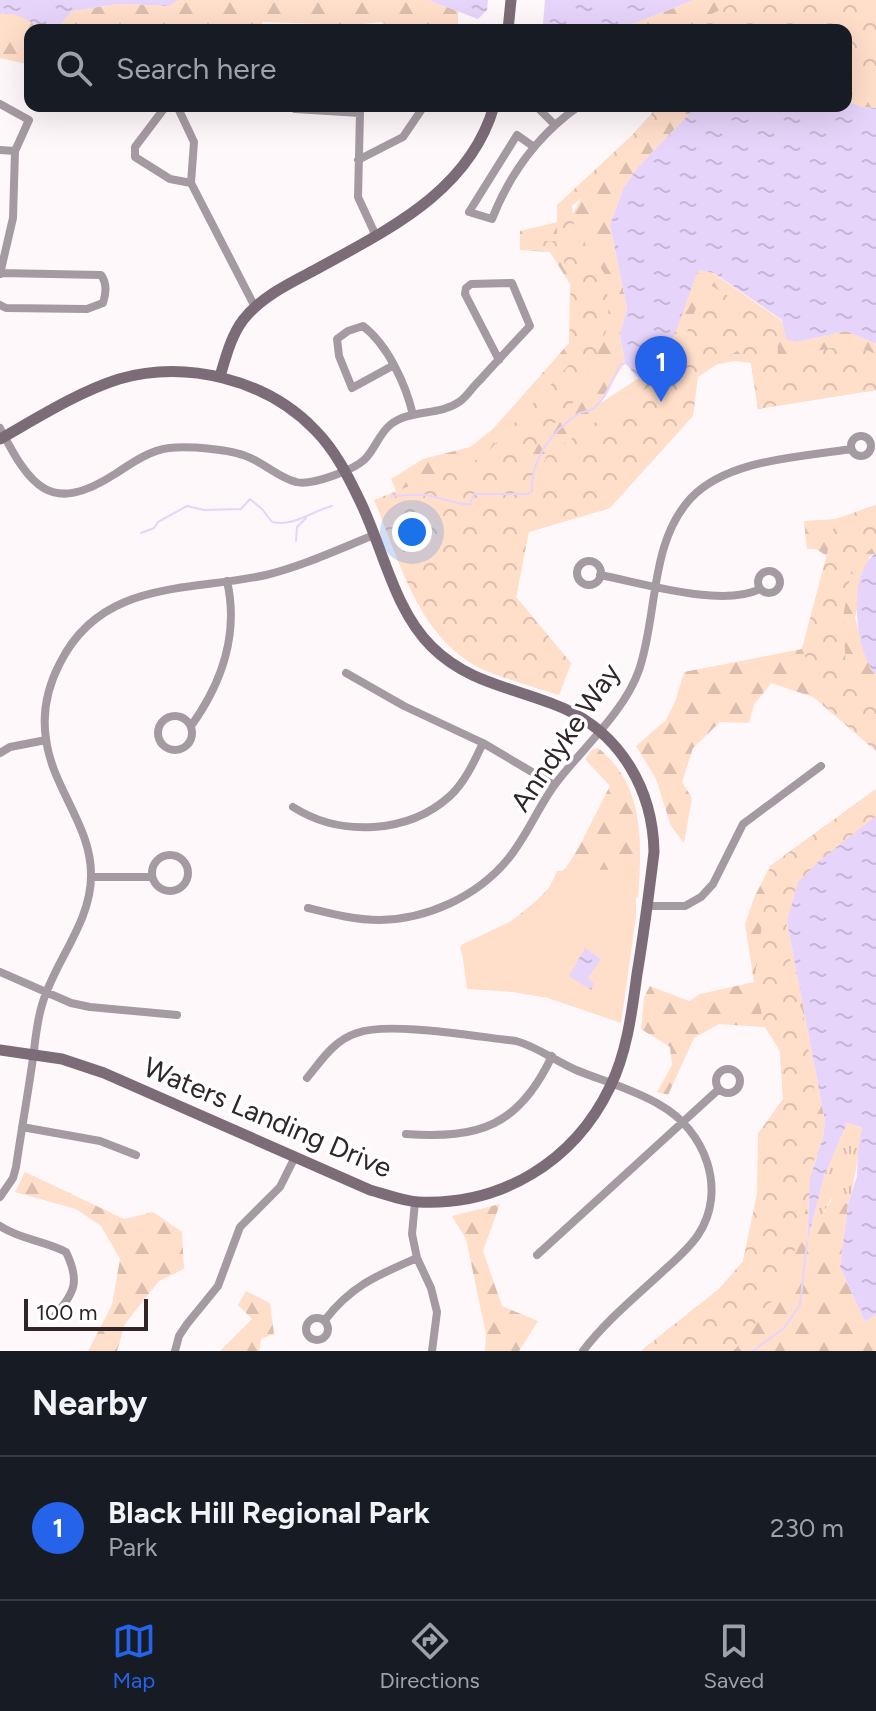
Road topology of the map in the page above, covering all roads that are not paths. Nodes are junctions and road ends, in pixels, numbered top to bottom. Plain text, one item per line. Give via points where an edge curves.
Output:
1 (511, 0) edge
2 (509, 24) edge
3 (0, 104) edge
4 (161, 112) edge
5 (180, 112) edge
6 (360, 112) edge
7 (420, 112) edge
8 (492, 112) edge
9 (542, 112) edge
10 (571, 112) edge
11 (554, 124) junction
12 (534, 147) junction
13 (0, 150) edge
14 (15, 151) junction
15 (358, 160) junction
16 (191, 183) junction
17 (376, 236) junction
18 (0, 274) edge
19 (0, 305) edge
20 (255, 307) junction
21 (499, 360) junction
22 (394, 365) junction
23 (220, 376) junction
24 (413, 415) junction
25 (1, 435) edge
26 (851, 449) dead end
27 (345, 470) junction
28 (374, 535) junction
29 (600, 575) dead end
30 (227, 581) junction
31 (657, 585) junction
32 (760, 589) dead end
33 (346, 673) dead end
34 (191, 726) junction
35 (599, 730) junction
36 (46, 740) junction
37 (483, 743) junction
38 (0, 753) edge
39 (821, 766) dead end
40 (554, 785) junction
41 (293, 807) dead end
42 (92, 877) junction
43 (152, 877) junction
44 (648, 906) junction
45 (308, 908) dead end
46 (0, 972) edge
47 (47, 993) junction
48 (177, 1015) dead end
49 (0, 1050) edge
50 (34, 1054) junction
51 (552, 1056) junction
52 (307, 1078) dead end
53 (611, 1085) junction
54 (719, 1089) dead end
55 (681, 1122) junction
56 (22, 1127) junction
57 (406, 1134) dead end
58 (136, 1155) dead end
59 (294, 1159) junction
60 (0, 1197) edge
61 (415, 1202) junction
62 (0, 1226) edge
63 (537, 1255) dead end
64 (417, 1258) junction
65 (54, 1317) dead end
66 (325, 1320) dead end
67 (175, 1351) edge
68 (432, 1351) edge
69 (583, 1351) edge

1 - 2 street
3 - 14 street via 29,120
4 - 16 street via 135,147 135,157 170,179
5 - 16 street via 194,142
6 - 15 street
7 - 15 street via 403,137
8 - 17 street via 459,171 422,207
9 - 11 street
10 - 11 street
11 - 12 street
12 - 12 street via 517,135 469,212 492,219
13 - 14 street
14 - 18 street via 13,218
15 - 17 street via 358,197
16 - 20 street
17 - 20 street
18 - 19 street via 101,275 105,280 103,303 87,309
20 - 23 street via 232,337
21 - 21 street via 530,326 512,283 471,284 465,294
21 - 24 street via 459,402
22 - 22 street via 363,326 337,339 352,388
22 - 24 street
23 - 25 street, Waters Landing Drive via 173,371 117,380
23 - 27 street, Waters Landing Drive via 297,413
24 - 27 street via 387,426 366,458
25 - 27 street via 35,483 60,495 92,488 146,454 174,448 246,455 295,482
26 - 31 street, Anndyke Way via 745,467 715,479 675,521
27 - 28 street, Waters Landing Drive
28 - 30 street via 267,574
28 - 35 street, Waters Landing Drive via 402,601 431,647 458,669 561,707
29 - 31 street
30 - 34 street via 230,640
30 - 36 street via 139,595 89,623 53,676
31 - 32 street via 728,597
31 - 35 street, Anndyke Way via 639,670
33 - 37 street
34 - 34 street via 192,736 182,748 166,747 160,739 162,723 172,717
35 - 40 street, Anndyke Way
35 - 44 street, Waters Landing Drive via 624,756 648,803 654,833
36 - 38 street
36 - 42 street via 54,771 86,839
37 - 40 street
37 - 41 street via 451,794 403,823 350,826 308,817
39 - 44 street via 743,824 701,897 685,906
40 - 45 street, Anndyke Way via 506,862 449,904 415,916 380,920
42 - 43 street
42 - 47 street via 84,911
43 - 43 street via 157,861 167,855 184,861 188,872 185,883 175,890 164,890
44 - 53 street, Waters Landing Drive via 632,1008
46 - 47 street
47 - 48 street via 90,1007
47 - 50 street
49 - 50 street, Waters Landing Drive
50 - 56 street
50 - 59 street, Waters Landing Drive via 104,1073
51 - 52 street via 516,1041 383,1028 356,1033 332,1047
51 - 53 street
51 - 57 street via 528,1097 494,1123 452,1136
53 - 55 street via 661,1105
53 - 61 street, Waters Landing Drive via 574,1141 532,1176 478,1198
54 - 55 street
55 - 63 street
55 - 69 street via 709,1164 708,1214 685,1251
56 - 58 street via 100,1141
56 - 60 street via 13,1178
59 - 61 street, Waters Landing Drive
59 - 67 street via 280,1187 240,1227 218,1286 179,1336
61 - 64 street via 412,1234
62 - 65 street via 66,1252 76,1277 71,1295
64 - 66 street via 355,1287
64 - 68 street via 437,1312

